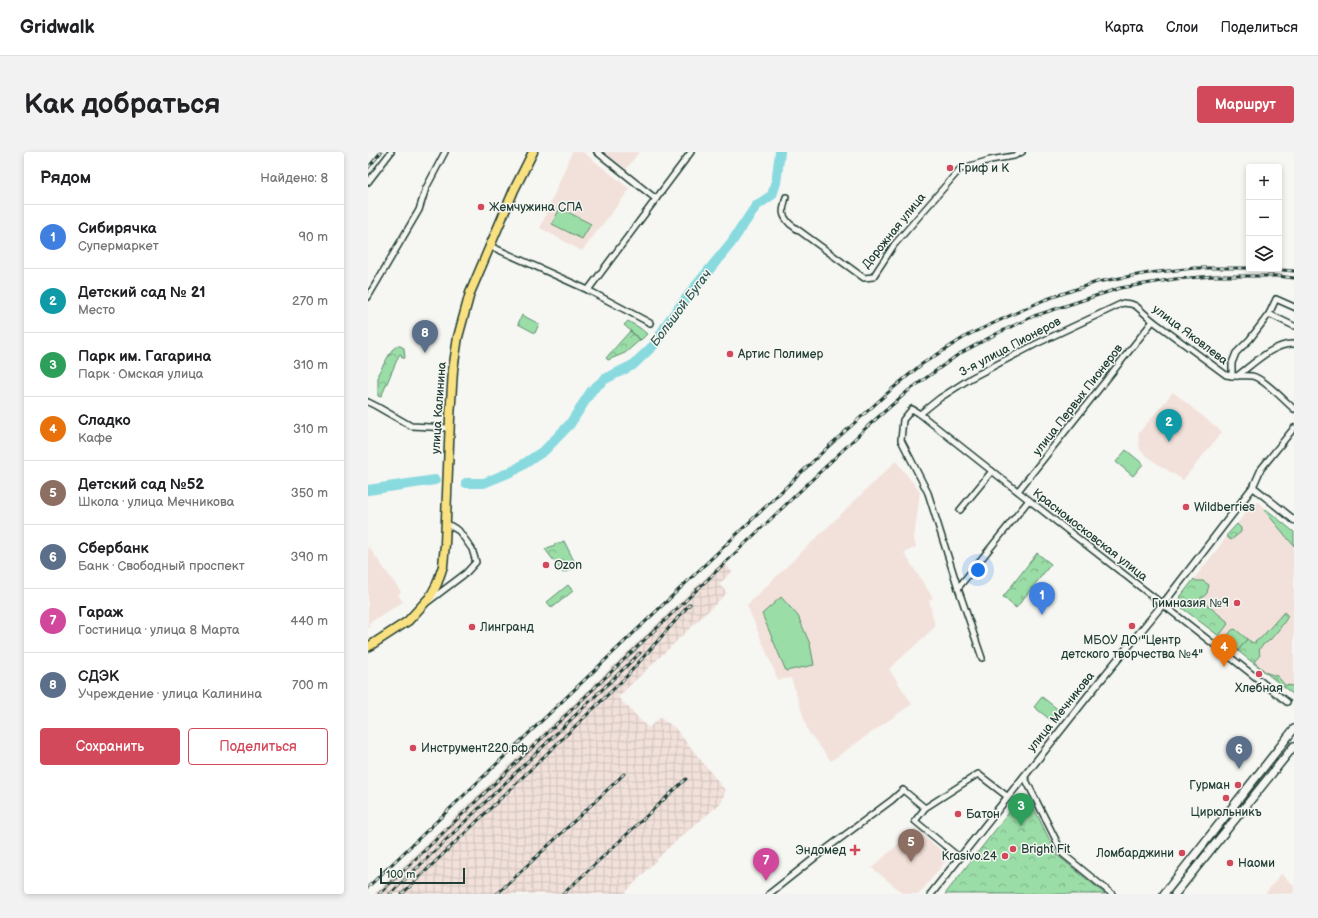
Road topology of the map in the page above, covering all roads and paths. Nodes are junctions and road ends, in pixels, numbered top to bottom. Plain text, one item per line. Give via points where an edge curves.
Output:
1 (391, 152) edge
2 (445, 152) edge
3 (533, 152) edge
4 (597, 152) edge
5 (691, 152) edge
6 (1022, 152) edge
7 (368, 182) edge
8 (786, 197) dead end
9 (656, 199) junction
10 (490, 246) junction
11 (588, 290) junction
12 (368, 297) edge
13 (1136, 306) joint
14 (1294, 307) edge
15 (1269, 314) junction
16 (1153, 320) junction
17 (650, 323) dead end
18 (1294, 326) edge
19 (1294, 344) edge
20 (1235, 376) junction
21 (368, 402) edge
22 (1294, 409) edge
23 (920, 414) junction
24 (449, 428) junction
25 (1294, 428) edge
26 (992, 471) junction
27 (1253, 487) junction
28 (1018, 491) junction
29 (1029, 500) junction
30 (960, 510) dead end
31 (1294, 520) edge
32 (446, 523) junction
33 (958, 588) junction
34 (1162, 604) junction
35 (422, 606) junction
36 (368, 647) edge
37 (982, 658) dead end
38 (1287, 702) dead end
39 (1294, 729) edge
40 (1294, 746) edge
41 (1024, 776) junction
42 (1008, 797) junction
43 (925, 808) junction
44 (960, 858) junction
45 (769, 894) edge
46 (931, 894) edge
47 (1112, 894) edge
48 (1164, 894) edge
49 (1175, 894) edge

1 - 7 street
2 - 12 street via 426,188 419,210
3 - 10 main road, улица Калинина
4 - 9 street
5 - 9 street
6 - 8 street, Дорожная улица via 960,169 894,245 873,277 864,278 790,224 784,218 783,212
9 - 11 street
10 - 11 street
10 - 24 main road, улица Калинина via 470,293 458,337
11 - 17 street
13 - 16 street, улица Яковлева
13 - 23 street, 3-я улица Пионеров via 1122,303 1036,344 971,378
14 - 15 street via 1276,299
15 - 18 street
15 - 20 street via 1236,353 1232,363
16 - 20 street, улица Яковлева via 1222,373
16 - 28 street, улица Первых Пионеров
19 - 20 street via 1287,344 1267,353
20 - 22 street, улица Яковлева via 1252,376 1261,380
21 - 24 street via 411,426
23 - 26 street, Красномосковская улица
23 - 33 street, 3-я улица Пионеров via 912,409 903,420 901,440 928,492
24 - 32 main road, улица Калинина
25 - 27 street, улица Мечникова via 1262,469
26 - 28 street, Красномосковская улица
26 - 30 street
27 - 31 street
27 - 34 street, улица Мечникова
28 - 29 street, Красномосковская улица
29 - 33 street
29 - 34 street, Красномосковская улица
32 - 35 main road, улица Калинина via 443,566 437,584
32 - 35 street via 459,531 472,549 476,562 466,573
33 - 37 street
34 - 38 street, Красномосковская улица
34 - 41 street, улица Мечникова
35 - 36 main road, улица Калинина via 408,621
39 - 48 main road
40 - 49 main road
41 - 42 street, улица Мечникова
41 - 47 street via 1063,854
42 - 43 street via 978,774
42 - 44 street, улица Мечникова
43 - 44 street via 915,821
43 - 45 street via 903,790
44 - 46 street, улица Мечникова

